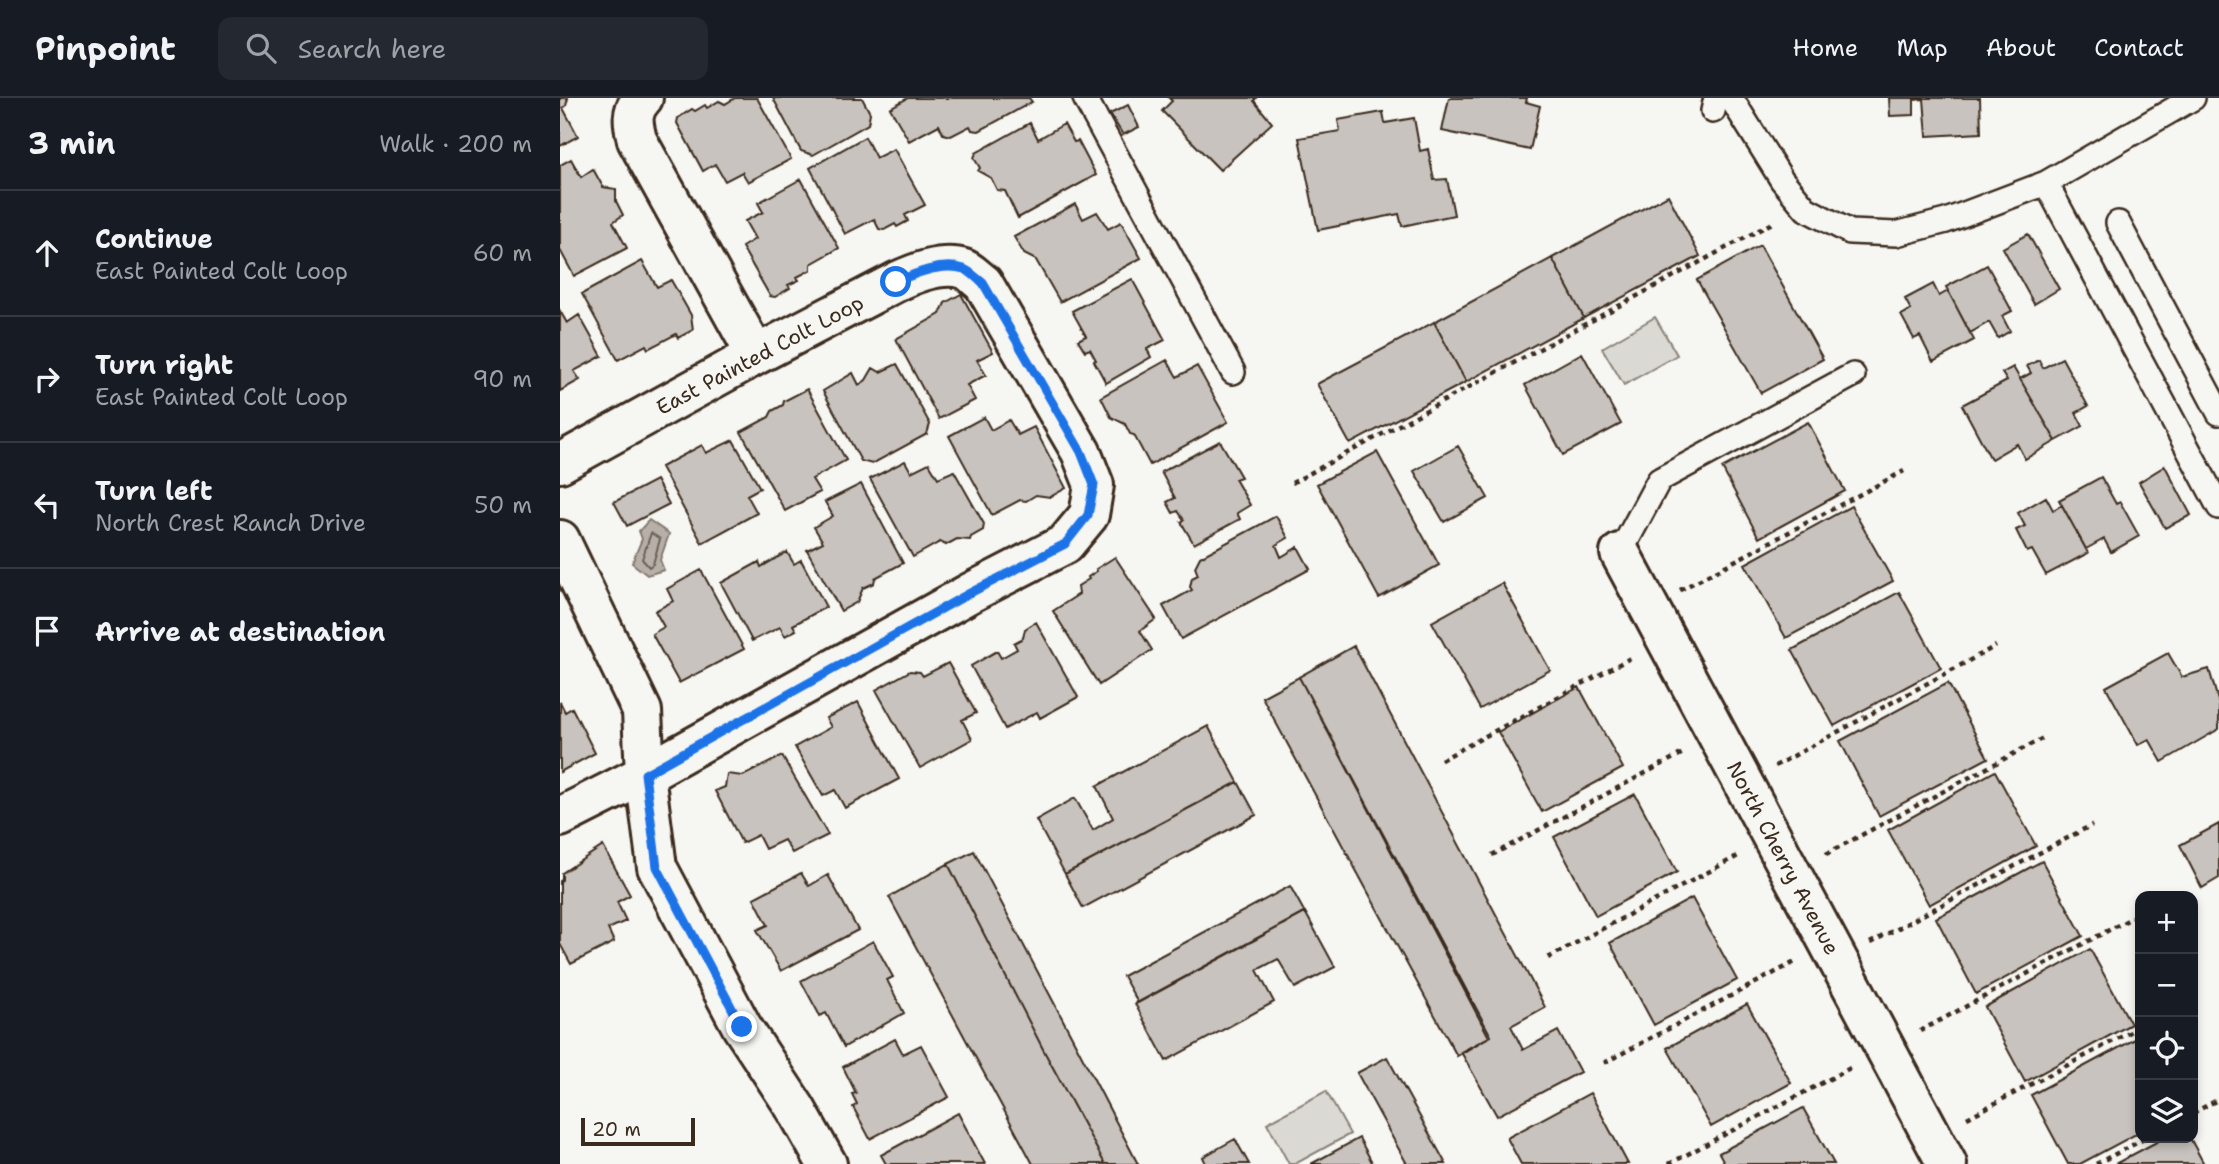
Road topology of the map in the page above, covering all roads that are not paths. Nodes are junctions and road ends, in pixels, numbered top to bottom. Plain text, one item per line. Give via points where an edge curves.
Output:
1 (643, 98) edge
2 (1085, 98) edge
3 (2193, 98) edge
4 (1720, 102) edge
5 (2046, 183) junction
6 (2118, 223) dead end
7 (756, 355) junction
8 (1233, 372) dead end
9 (1853, 375) dead end
10 (2219, 413) edge
11 (560, 463) edge
12 (2219, 507) edge
13 (560, 540) edge
14 (1620, 553) joint
15 (645, 774) junction
16 (560, 817) edge
17 (1939, 1150) edge
18 (827, 1164) edge

1 - 7 street via 632,118 637,140
2 - 8 lane
3 - 5 lane
4 - 5 lane via 1806,209 1850,232 1896,234 1946,221
5 - 12 lane
6 - 10 lane
7 - 11 street, East Painted Colt Loop
7 - 15 street, East Painted Colt Loop via 911,275 940,267 964,269 983,283 1081,452 1094,485 1088,515 1065,544
9 - 14 lane via 1660,480
13 - 15 street via 642,711
14 - 17 street, North Cherry Avenue
15 - 16 street, East Painted Colt Loop
15 - 18 street via 657,867 742,1027

